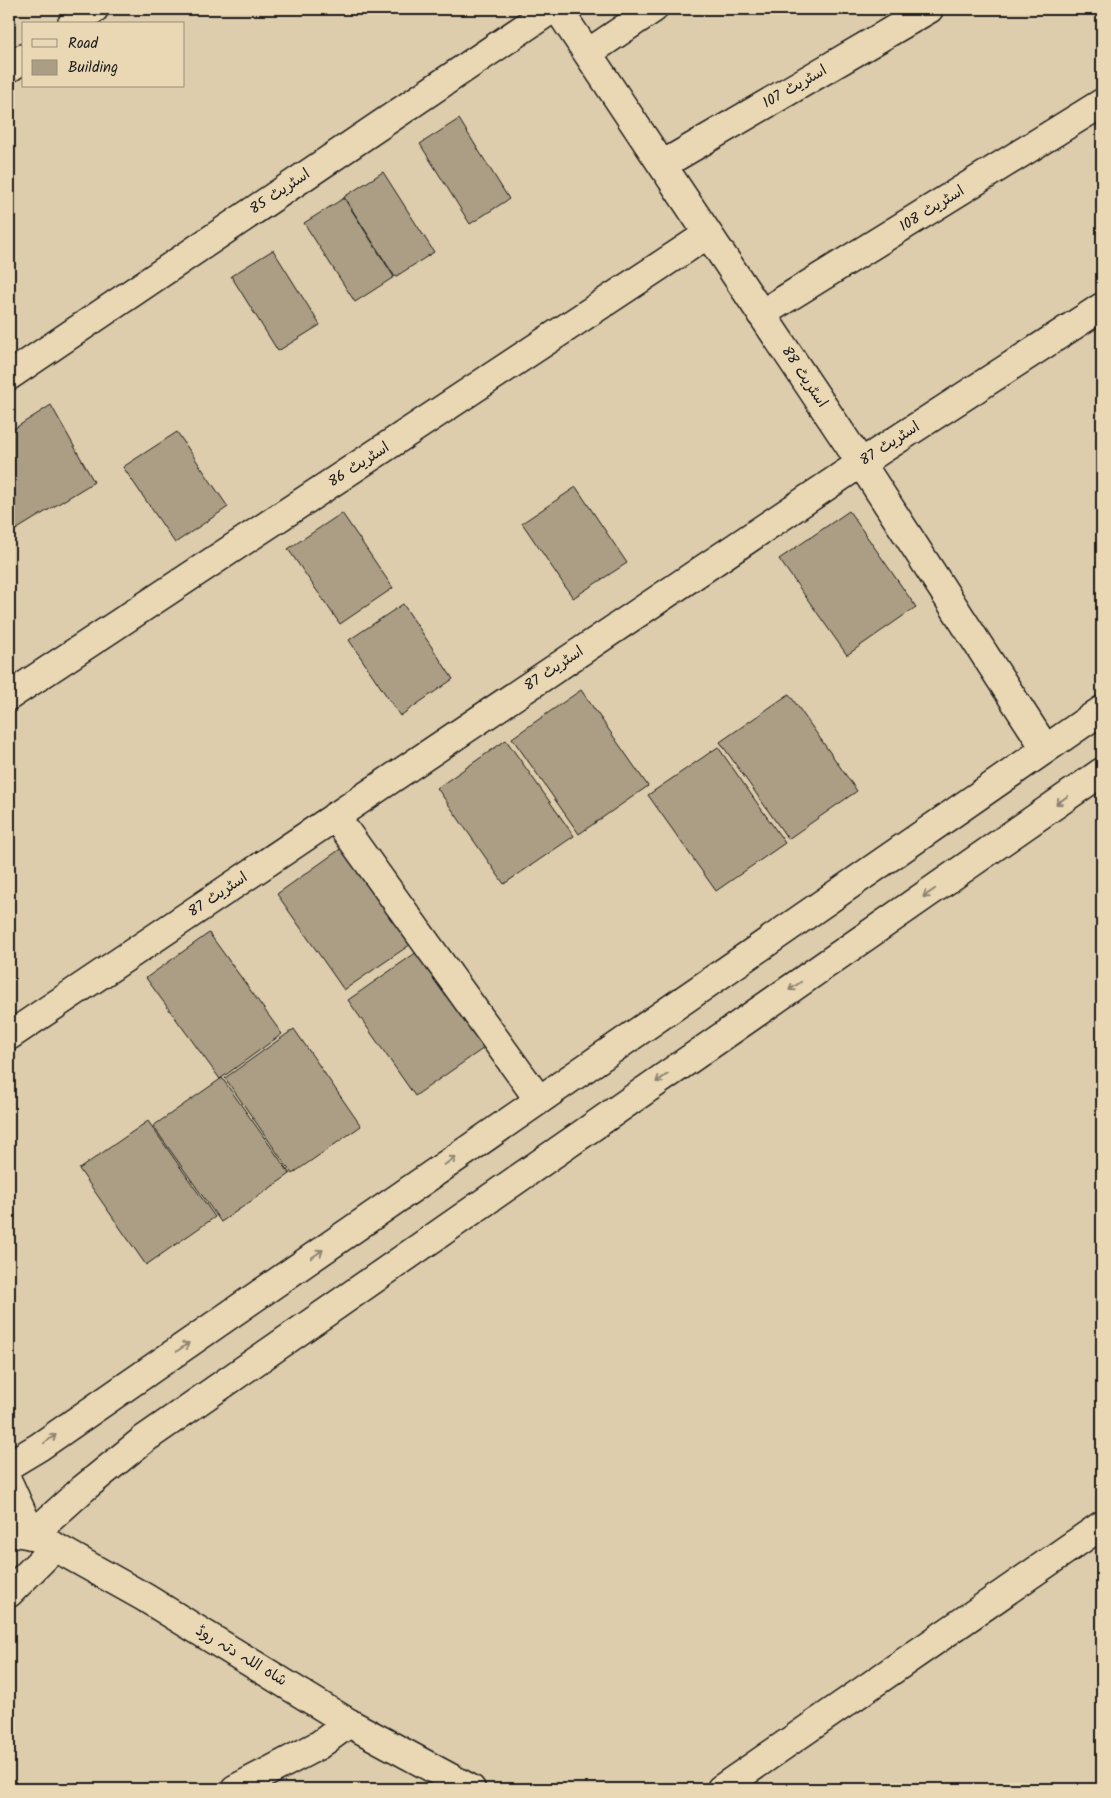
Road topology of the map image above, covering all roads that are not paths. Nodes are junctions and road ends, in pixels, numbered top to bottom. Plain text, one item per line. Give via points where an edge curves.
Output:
1 (94, 9) edge
2 (552, 9) edge
3 (558, 9) edge
4 (653, 9) edge
5 (929, 9) edge
6 (75, 22) edge
7 (588, 53) junction
8 (22, 59) edge
9 (9, 68) edge
10 (1102, 103) edge
11 (662, 165) junction
12 (708, 234) junction
13 (1102, 307) edge
14 (762, 314) junction
15 (9, 376) edge
16 (861, 463) junction
17 (9, 696) edge
18 (1102, 710) edge
19 (1045, 748) junction
20 (1102, 772) edge
21 (335, 816) junction
22 (9, 1036) edge
23 (540, 1100) junction
24 (9, 1465) edge
25 (9, 1484) edge
26 (1102, 1526) edge
27 (32, 1538) edge
28 (9, 1594) edge
29 (350, 1723) junction
30 (235, 1789) edge
31 (470, 1789) edge
32 (721, 1789) edge

1 - 6 street
2 - 15 street, اسٹریٹ 85
3 - 7 street, اسٹریٹ 88
4 - 7 street
5 - 11 street, اسٹریٹ 107
7 - 11 street, اسٹریٹ 88
8 - 9 street
10 - 14 street, اسٹریٹ 108
11 - 12 street, اسٹریٹ 88
12 - 14 street, اسٹریٹ 88
12 - 17 street, اسٹریٹ 86
13 - 16 street, اسٹریٹ 87
14 - 16 street, اسٹریٹ 88
16 - 19 street, اسٹریٹ 88
16 - 21 street, اسٹریٹ 87
18 - 19 street
19 - 23 street
20 -> 27 street via 143,1440 84,1488
21 - 22 street, اسٹریٹ 87
21 - 23 street
24 -> 23 street
25 - 27 street
26 - 32 street
27 - 28 street
27 - 29 street, شاہ اللہ دتہ روڈ via 144,1597
29 - 30 street via 319,1745
29 - 31 street, شاہ اللہ دتہ روڈ

